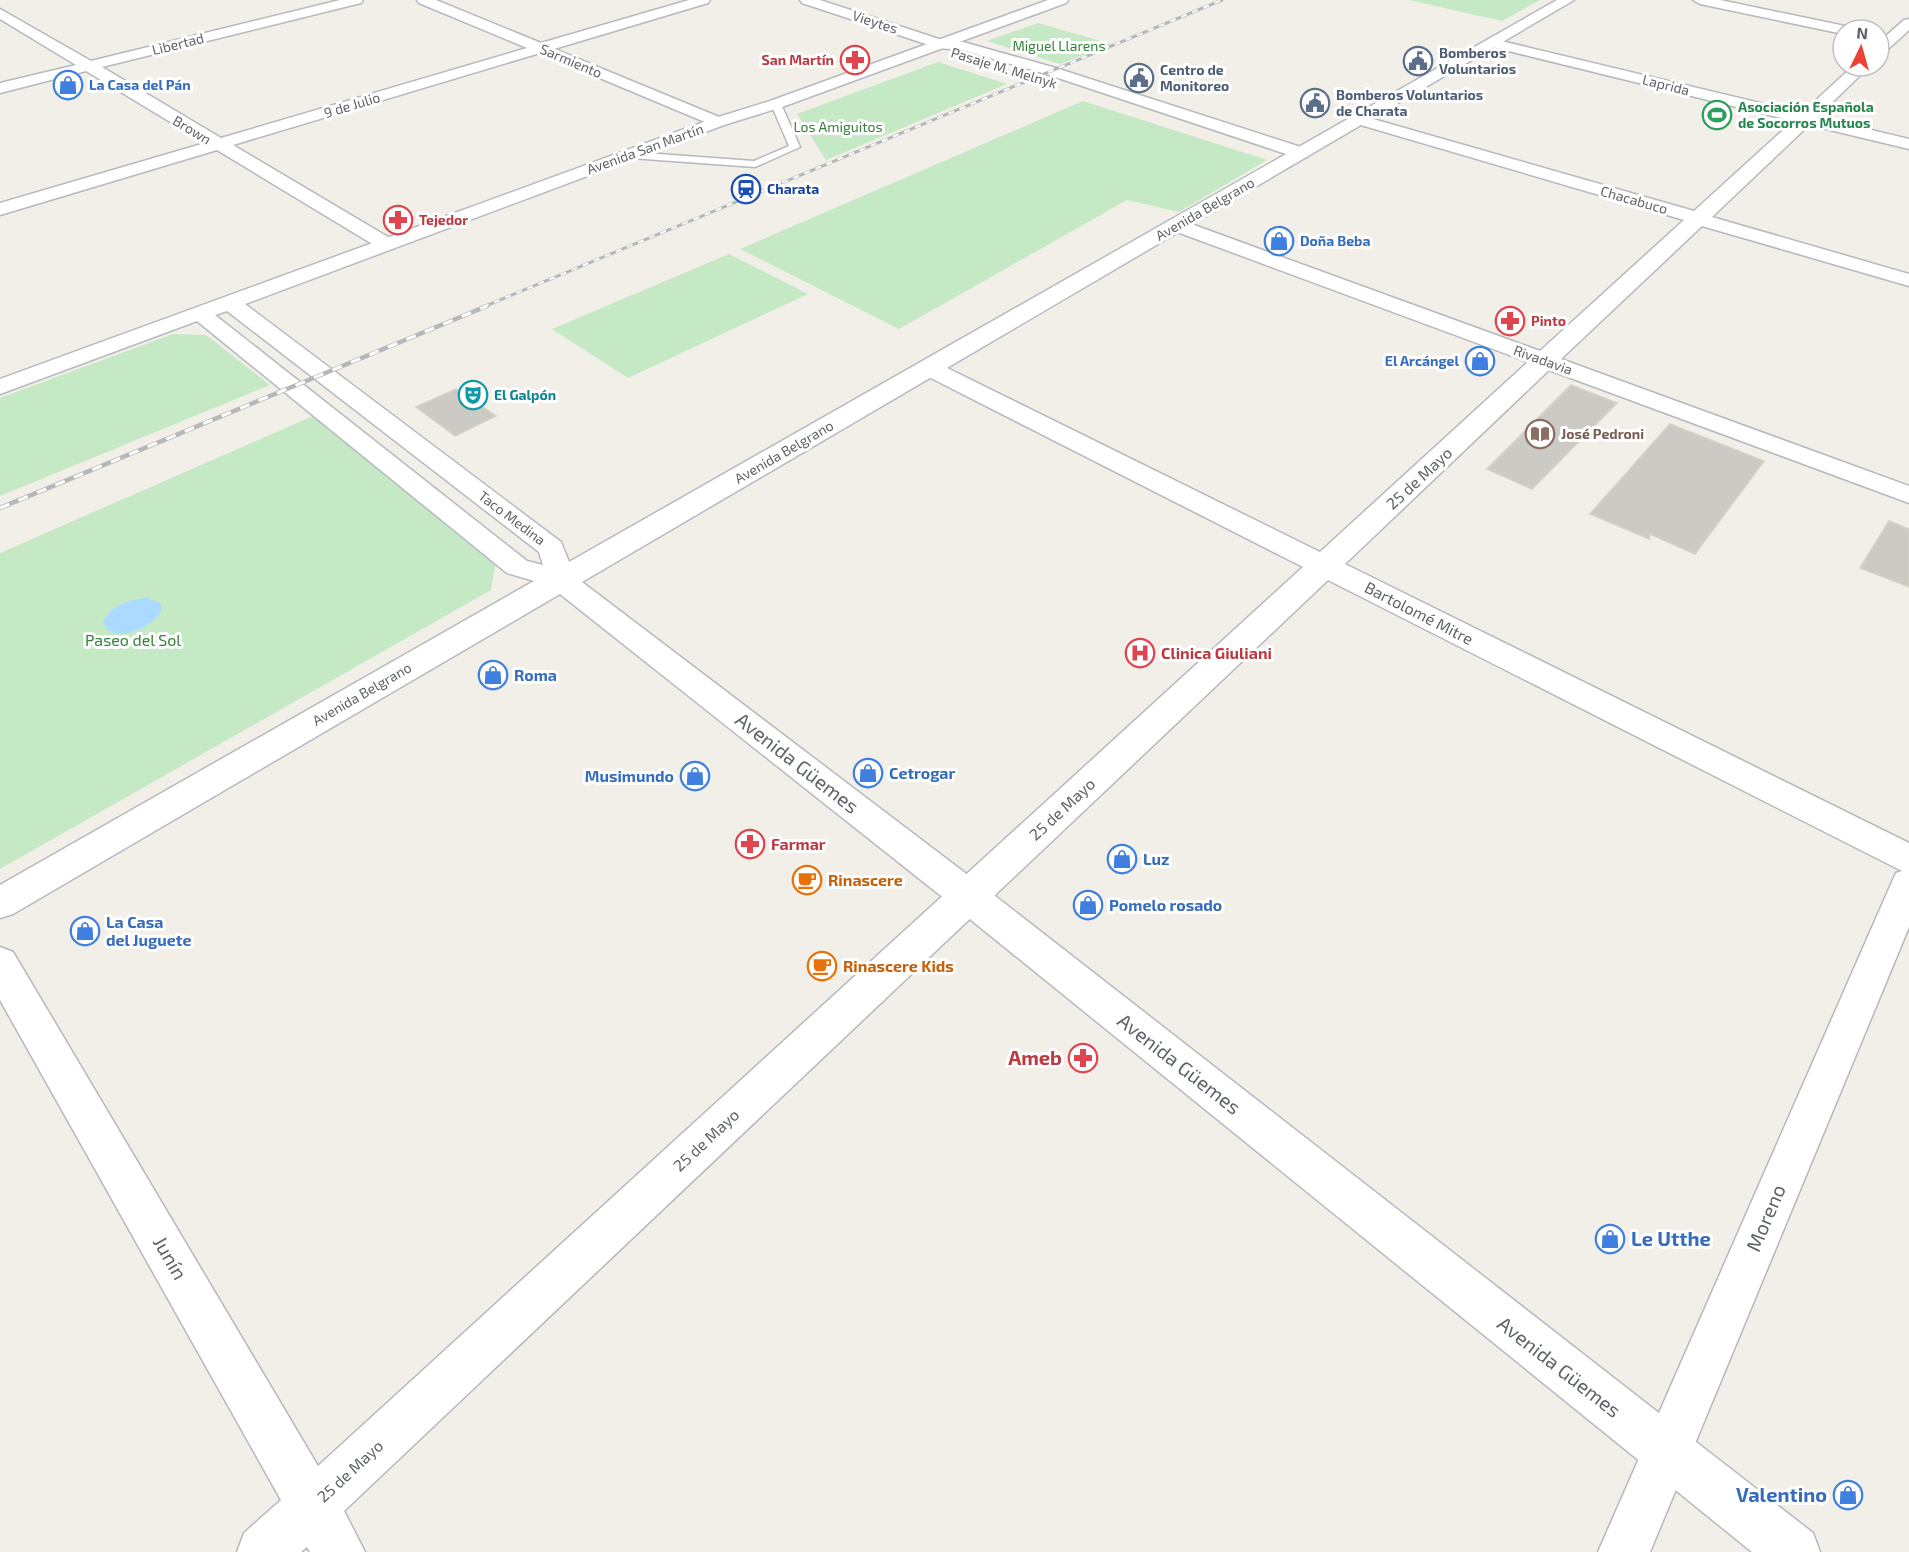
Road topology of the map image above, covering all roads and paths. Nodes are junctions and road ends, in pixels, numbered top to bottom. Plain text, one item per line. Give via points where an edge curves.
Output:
1 (9, 0) edge
2 (356, 0) edge
3 (424, 0) edge
4 (703, 0) edge
5 (807, 0) edge
6 (1061, 0) edge
7 (1567, 0) edge
8 (1700, 0) edge
9 (0, 2) edge
10 (0, 13) edge
11 (1909, 23) edge
12 (1831, 27) edge
13 (1891, 34) edge
14 (1891, 39) edge
15 (1493, 43) junction
16 (1909, 43) edge
17 (943, 45) junction
18 (540, 48) junction
19 (88, 66) junction
20 (1849, 78) edge
21 (0, 88) edge
22 (776, 105) junction
23 (1806, 119) junction
24 (1360, 120) junction
25 (718, 122) junction
26 (1909, 144) edge
27 (217, 145) junction
28 (631, 155) junction
29 (1295, 157) junction
30 (0, 209) edge
31 (1698, 218) junction
32 (1176, 225) junction
33 (386, 244) junction
34 (1909, 280) edge
35 (230, 303) junction
36 (200, 313) junction
37 (1545, 361) junction
38 (929, 368) junction
39 (0, 387) edge
40 (1909, 495) edge
41 (1324, 566) junction
42 (561, 580) junction
43 (1909, 859) edge
44 (1909, 884) edge
45 (968, 896) junction
46 (0, 903) edge
47 (0, 964) edge
48 (1667, 1452) junction
49 (312, 1506) junction
50 (263, 1552) edge
51 (339, 1552) edge
52 (1624, 1552) edge
53 (1794, 1552) edge

1 - 9 street
2 - 19 street, Libertad
3 - 18 street, Sarmiento
4 - 18 street, 9 de Julio
5 - 17 street, Vieytes
6 - 17 street, Avenida San Martín
7 - 15 street, Avenida Belgrano
8 - 12 street
10 - 19 street, Brown
11 - 13 street
14 - 16 street
15 - 23 street, Laprida
15 - 24 street, Avenida Belgrano
17 - 22 street, Avenida San Martín
17 - 29 street, Pasaje M. Melnyk via 945,51
18 - 25 street, Sarmiento
18 - 27 street, 9 de Julio
19 - 21 street, Libertad
19 - 27 street, Brown
20 - 23 street, 25 de Mayo
22 - 25 street, Avenida San Martín
22 - 28 lane via 795,147 754,164
23 - 26 street, Laprida
23 - 31 street, 25 de Mayo
24 - 29 street, Avenida Belgrano
24 - 31 street, Chacabuco
25 - 28 street, Avenida San Martín
27 - 30 street, 9 de Julio
27 - 33 street, Brown
28 - 33 street, Avenida San Martín
29 - 32 street, Avenida Belgrano
31 - 34 street, Chacabuco
31 - 37 street, 25 de Mayo
32 - 37 street, Rivadavia
32 - 38 street, Avenida Belgrano
33 - 35 street, Avenida San Martín
35 - 36 street, Avenida San Martín
35 - 42 street, Taco Medina via 551,548
36 - 39 street, Avenida San Martín
36 - 42 street, Taco Medina via 517,567
37 - 40 street, Rivadavia
37 - 41 street, 25 de Mayo
38 - 41 street, Bartolomé Mitre
38 - 42 street, Avenida Belgrano
41 - 43 street, Bartolomé Mitre
41 - 45 street, 25 de Mayo
42 - 45 street, Avenida Güemes
42 - 46 street, Avenida Belgrano
44 - 48 street, Moreno
45 - 48 street, Avenida Güemes
45 - 49 street, 25 de Mayo
47 - 49 street, Junín
48 - 52 street, Moreno
48 - 53 street, Avenida Güemes
49 - 50 street, 25 de Mayo
49 - 51 street, Junín

